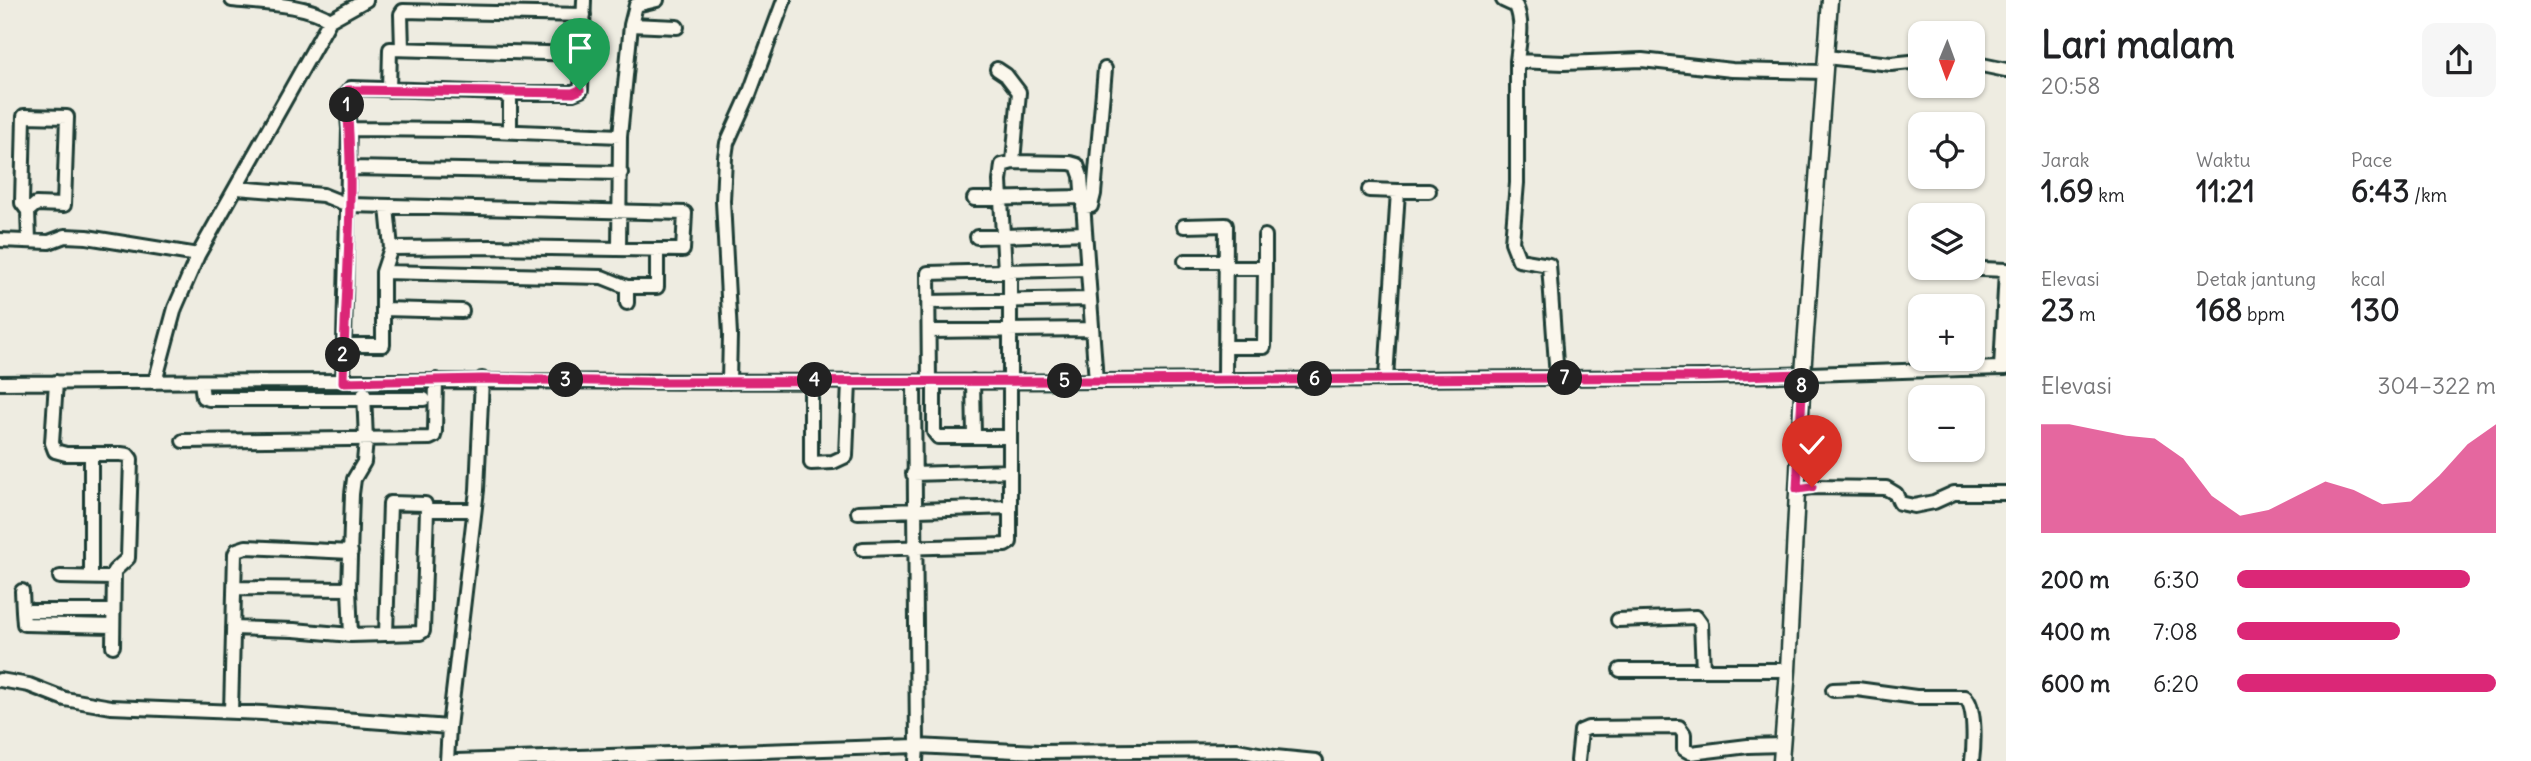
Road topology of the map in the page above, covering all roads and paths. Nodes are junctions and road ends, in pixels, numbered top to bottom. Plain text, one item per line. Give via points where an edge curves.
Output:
1 (232, 0) edge
2 (366, 0) edge
3 (584, 0) edge
4 (657, 0) edge
5 (783, 0) edge
6 (1503, 0) edge
7 (1830, 0) edge
8 (584, 15) junction
9 (330, 20) junction
10 (631, 25) junction
11 (677, 27) dead end
12 (402, 49) junction
13 (582, 54) junction
14 (1517, 61) junction
15 (1908, 62) edge
16 (1825, 65) junction
17 (1985, 66) edge
18 (997, 69) dead end
19 (1105, 69) dead end
20 (2006, 70) edge
21 (389, 90) junction
22 (504, 93) junction
23 (349, 129) junction
24 (510, 131) junction
25 (620, 136) junction
26 (1013, 162) junction
27 (349, 168) junction
28 (621, 173) junction
29 (237, 188) junction
30 (1369, 190) dead end
31 (1398, 191) junction
32 (1429, 191) dead end
33 (974, 199) dead end
34 (1000, 200) junction
35 (1083, 202) junction
36 (348, 205) junction
37 (387, 207) junction
38 (28, 211) junction
39 (619, 211) junction
40 (1184, 226) dead end
41 (1085, 233) junction
42 (1003, 236) junction
43 (1265, 236) dead end
44 (977, 237) dead end
45 (0, 240) edge
46 (29, 242) junction
47 (391, 248) junction
48 (619, 249) junction
49 (657, 250) junction
50 (198, 255) junction
51 (1185, 261) dead end
52 (1225, 265) junction
53 (1265, 268) junction
54 (1088, 269) junction
55 (1985, 269) edge
56 (2006, 270) edge
57 (1007, 271) junction
58 (383, 272) junction
59 (627, 287) junction
60 (1090, 299) junction
61 (928, 302) junction
62 (1011, 302) junction
63 (627, 303) dead end
64 (383, 309) junction
65 (462, 311) dead end
66 (1092, 329) junction
67 (929, 331) junction
68 (1011, 331) junction
69 (344, 345) junction
70 (1225, 347) junction
71 (2003, 368) edge
72 (1803, 374) junction
73 (1557, 378) junction
74 (482, 379) junction
75 (1387, 379) junction
76 (436, 380) junction
77 (811, 380) junction
78 (1225, 380) junction
79 (973, 381) junction
80 (1096, 381) junction
81 (56, 382) junction
82 (155, 382) junction
83 (201, 382) junction
84 (343, 382) junction
85 (363, 382) junction
86 (729, 382) junction
87 (849, 382) junction
88 (914, 382) junction
89 (932, 382) junction
90 (1011, 382) junction
91 (0, 383) edge
92 (364, 399) junction
93 (424, 399) dead end
94 (974, 436) junction
95 (1010, 437) junction
96 (366, 440) junction
97 (183, 441) dead end
98 (91, 454) junction
99 (1010, 471) junction
100 (913, 474) junction
101 (1797, 489) junction
102 (2006, 493) edge
103 (1009, 507) junction
104 (915, 509) junction
105 (427, 510) junction
106 (474, 510) junction
107 (858, 512) dead end
108 (914, 547) junction
109 (863, 548) dead end
110 (351, 552) junction
111 (60, 577) dead end
112 (91, 577) junction
113 (113, 578) junction
114 (234, 588) junction
115 (349, 589) junction
116 (22, 591) dead end
117 (23, 611) junction
118 (113, 611) junction
119 (1618, 620) dead end
120 (113, 626) junction
121 (233, 628) junction
122 (386, 634) junction
123 (351, 635) junction
124 (113, 646) dead end
125 (1620, 670) dead end
126 (1703, 670) junction
127 (1788, 670) junction
128 (0, 680) edge
129 (1833, 690) dead end
130 (231, 712) junction
131 (449, 727) junction
132 (1782, 745) junction
133 (917, 746) junction
134 (1182, 756) edge
135 (447, 761) edge
136 (457, 761) edge
137 (916, 761) edge
138 (1316, 761) edge
139 (1578, 761) edge
140 (1781, 761) edge
141 (1972, 761) edge

1 - 9 street via 301,8
2 - 9 street
3 - 8 street
4 - 10 street via 636,5
5 - 86 street via 724,157
6 - 14 street via 1516,6 1519,13
7 - 16 main road
8 - 12 street via 403,11
8 - 13 street
9 - 29 street
10 - 11 street
10 - 25 street
12 - 13 street
12 - 21 street via 390,49
13 - 22 street via 578,92
14 - 16 street via 1642,60 1732,70
14 - 73 street via 1512,242 1519,260 1549,265
15 - 16 street
16 - 72 main road
17 - 20 street
18 - 26 street via 1019,92
19 - 35 street via 1094,194 1091,206
21 - 22 street
21 - 23 street via 348,90
22 - 24 street via 510,100
23 - 24 street
23 - 27 street
24 - 25 street
25 - 28 street
26 - 34 street via 1000,168
26 - 35 street via 1074,164 1080,169
27 - 28 street
27 - 36 street
28 - 39 street
29 - 36 street via 323,195
29 - 50 street
30 - 31 street
31 - 32 street
31 - 75 street
33 - 34 street
34 - 35 street
34 - 42 street
35 - 41 street
36 - 37 street
36 - 69 street
37 - 39 street
37 - 47 street
38 - 38 street via 22,203 24,116 67,117 64,205 36,204
38 - 46 street
39 - 48 street
39 - 49 street via 685,213 683,250
40 - 52 street via 1226,225
41 - 42 street
41 - 54 street
42 - 44 street
42 - 57 street
43 - 53 street
45 - 46 street
46 - 50 street via 79,237
47 - 48 street
47 - 58 street
48 - 49 street
49 - 59 street via 663,288
50 - 82 street via 174,308
51 - 52 street
52 - 53 street
52 - 70 street
53 - 70 street via 1264,347
54 - 57 street
54 - 60 street
55 - 56 street
56 - 71 street
57 - 61 street via 930,272
57 - 62 street
58 - 59 street via 602,277
58 - 64 street
59 - 63 street
60 - 62 street
60 - 66 street
61 - 62 street
61 - 67 street
62 - 68 street
64 - 65 street
64 - 69 street via 382,346
66 - 68 street
66 - 80 street
67 - 68 street
67 - 89 street
68 - 90 street
69 - 84 street
70 - 78 street
71 - 72 street
72 - 73 street
72 - 101 main road
73 - 75 street
74 - 76 street
74 - 86 street
74 - 106 street
75 - 78 street
76 - 85 street
76 - 96 street via 433,438
77 - 86 street
77 - 87 street
77 - 87 street via 811,463 845,456
78 - 80 street
79 - 89 street
79 - 90 street
79 - 94 street
80 - 90 street
81 - 82 street
81 - 91 street
81 - 98 street via 53,448 58,453
82 - 83 street
83 - 84 street
83 - 92 street via 203,397 209,399
84 - 85 street
85 - 92 street
87 - 88 street
88 - 89 street
88 - 100 street
89 - 94 street via 935,435
90 - 95 street
92 - 93 street
92 - 96 street
94 - 95 street
95 - 99 street
96 - 97 street
96 - 110 street via 364,463 354,479
98 - 112 street
98 - 113 street via 121,454 131,459 128,558
99 - 100 street
99 - 103 street
100 - 104 street
101 - 102 street via 1886,488 1900,503 1914,506 1954,493
101 - 127 main road
103 - 104 street
103 - 108 street via 1007,545
104 - 107 street
104 - 108 street
105 - 106 street
105 - 122 street via 425,627 420,633
105 - 122 street via 425,504 390,503
106 - 131 street
108 - 109 street
108 - 133 street
110 - 114 street via 246,547 235,554
110 - 115 street
111 - 112 street
112 - 113 street
113 - 118 street
114 - 115 street
114 - 121 street
115 - 123 street
116 - 117 street
117 - 118 street
117 - 120 street via 24,624
118 - 120 street
119 - 126 street via 1696,617 1701,624
120 - 124 street
121 - 123 street
121 - 130 street
122 - 123 street
125 - 126 street
126 - 127 street
127 - 132 main road
128 - 130 street via 111,707
129 - 141 street via 1969,699
130 - 131 street
131 - 135 street
132 - 139 street via 1691,753 1685,749 1679,727 1588,728 1581,732
132 - 140 main road
133 - 134 street
133 - 136 street
133 - 137 street
134 - 138 street via 1237,750

